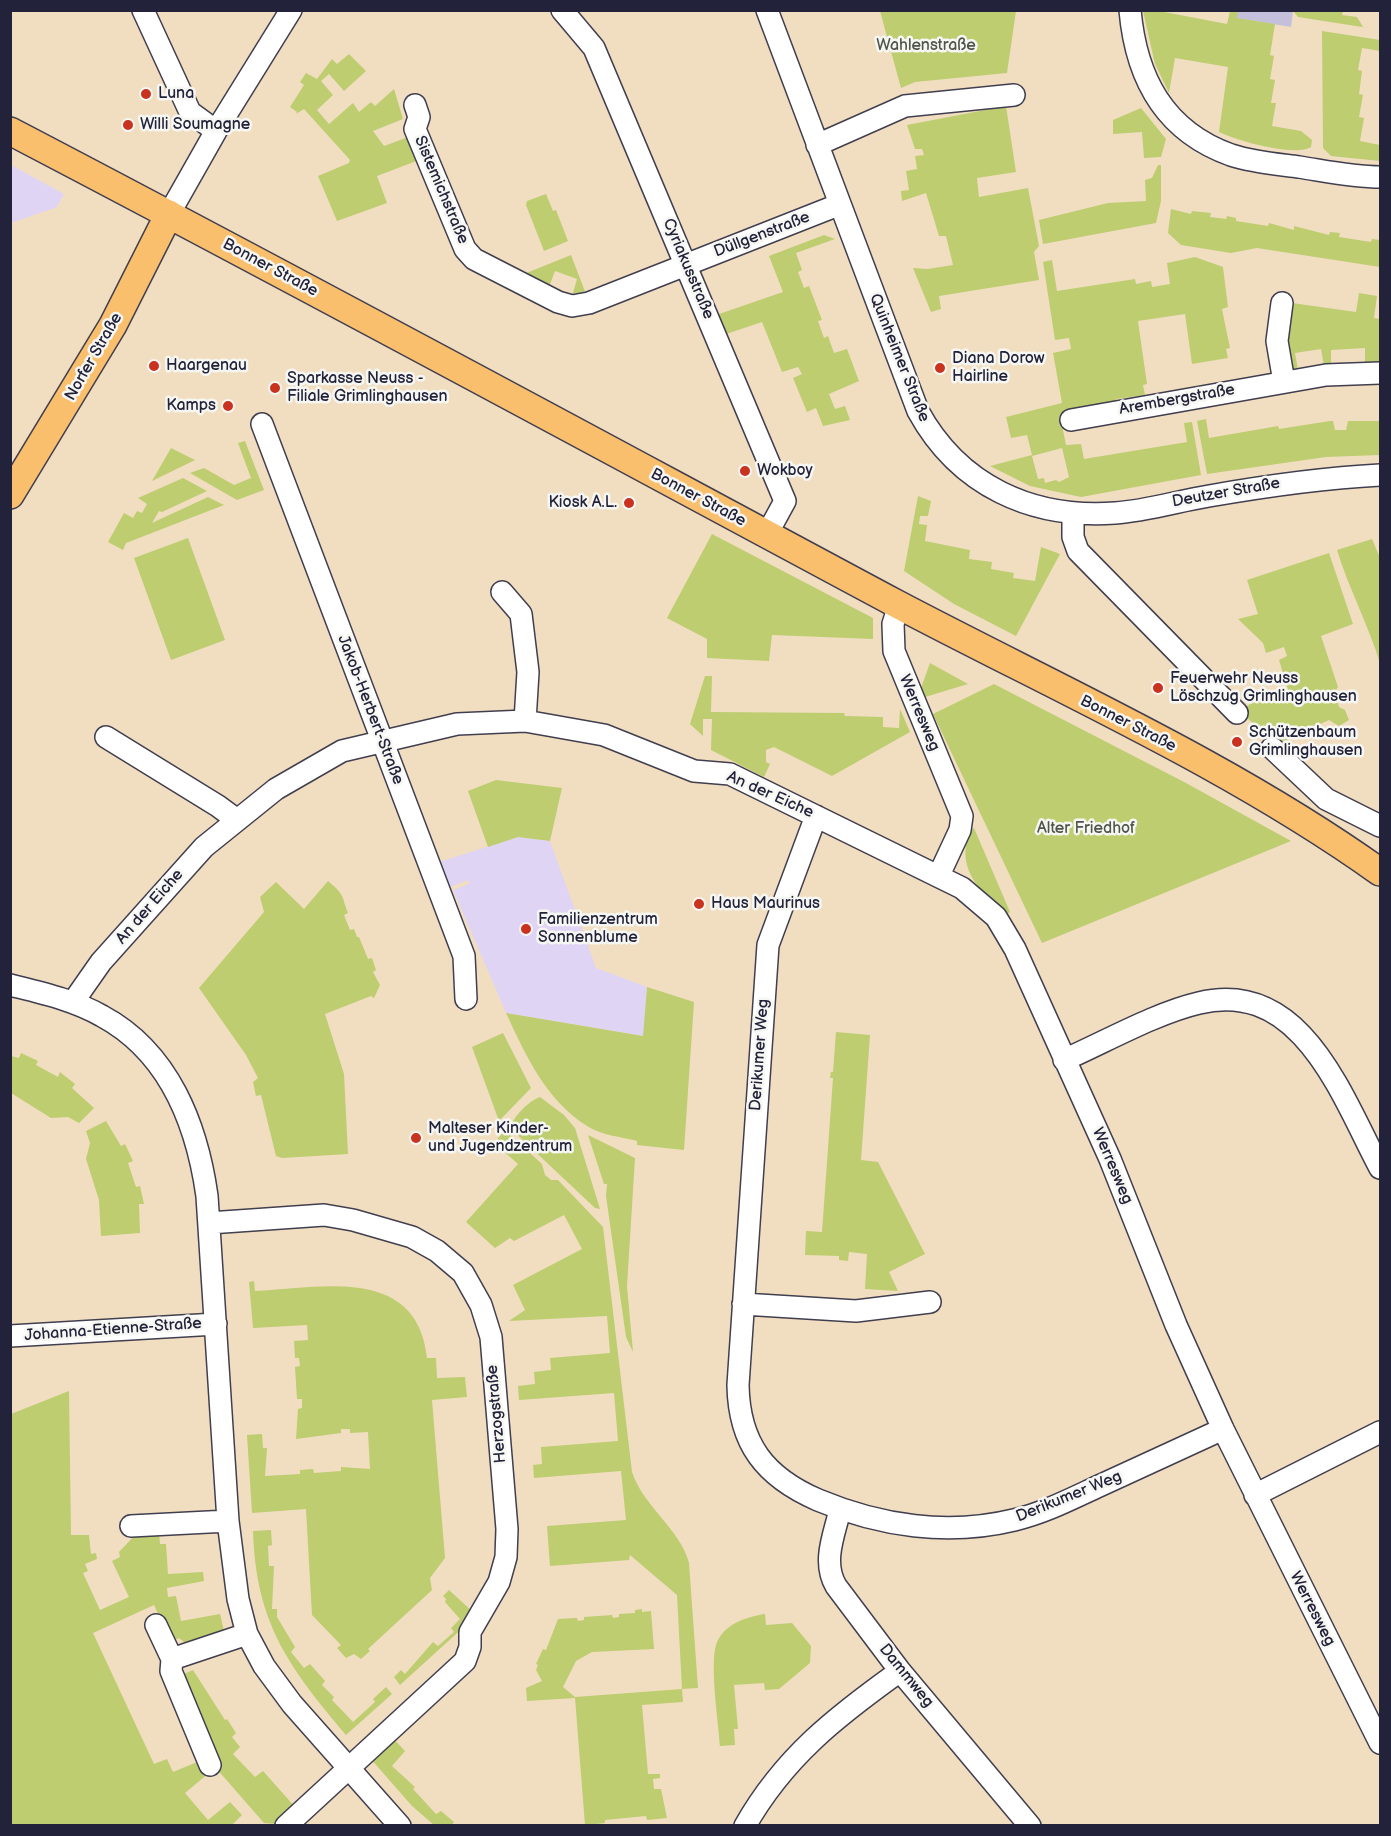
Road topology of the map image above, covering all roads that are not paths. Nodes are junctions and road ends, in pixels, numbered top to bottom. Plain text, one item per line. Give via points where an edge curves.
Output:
1 (143, 10) edge
2 (291, 10) edge
3 (562, 10) edge
4 (767, 10) edge
5 (1130, 10) edge
6 (1014, 95) dead end
7 (415, 105) dead end
8 (10, 131) edge
9 (216, 131) junction
10 (817, 145) junction
11 (1380, 177) edge
12 (838, 205) junction
13 (169, 214) junction
14 (686, 265) junction
15 (1282, 303) dead end
16 (1380, 373) edge
17 (1284, 382) junction
18 (1071, 420) dead end
19 (262, 424) dead end
20 (1380, 475) edge
21 (10, 495) edge
22 (1073, 513) junction
23 (767, 534) junction
24 (502, 592) dead end
25 (899, 605) junction
26 (1237, 713) dead end
27 (525, 721) junction
28 (106, 737) dead end
29 (381, 741) junction
30 (1272, 748) dead end
31 (816, 816) junction
32 (237, 820) junction
33 (1374, 824) edge
34 (1380, 872) edge
35 (939, 875) junction
36 (10, 986) edge
37 (466, 999) dead end
38 (73, 1002) junction
39 (1064, 1060) junction
40 (1380, 1168) edge
41 (209, 1223) junction
42 (930, 1302) dead end
43 (743, 1304) junction
44 (216, 1324) junction
45 (10, 1336) edge
46 (1224, 1430) junction
47 (1380, 1432) edge
48 (1255, 1495) junction
49 (840, 1509) junction
50 (228, 1521) junction
51 (131, 1526) dead end
52 (156, 1625) dead end
53 (247, 1634) junction
54 (172, 1659) junction
55 (900, 1671) junction
56 (1380, 1743) edge
57 (210, 1765) dead end
58 (348, 1768) junction
59 (286, 1826) edge
60 (400, 1826) edge
61 (746, 1826) edge
62 (1030, 1826) edge

1 - 9 street via 190,111
2 - 9 street
3 - 14 street, Cyriakusstraße via 594,48
4 - 10 street, Quinheimer Straße
5 - 11 street via 1139,66 1151,90 1172,117 1201,140 1247,159
6 - 10 street via 906,106
7 - 14 street, Sistemichstraße via 420,117 415,129 465,249 474,259 572,306
8 - 13 main road, Bonner Straße
9 - 13 street
10 - 12 street, Quinheimer Straße
12 - 14 street, Düllgenstraße
12 - 22 street, Quinheimer Straße via 929,432 950,457 1005,495 1034,507
13 - 21 main road, Norfer Straße via 113,325
13 - 23 main road, Bonner Straße
14 - 23 street, Cyriakusstraße via 785,501
15 - 17 street via 1277,341
16 - 17 street, Arembergstraße via 1326,375
17 - 18 street, Arembergstraße
19 - 29 street, Jakob-Herbert-Straße
20 - 22 street, Deutzer Straße via 1294,482 1117,513
22 - 26 street via 1077,551
23 - 25 main road, Bonner Straße
24 - 27 street via 521,615 528,672
25 - 34 main road, Bonner Straße via 1274,803
25 - 35 street, Werresweg via 892,624 894,651 962,816 960,830
27 - 29 street, An der Eiche via 457,724
27 - 31 street, An der Eiche via 604,735 694,771 730,774
28 - 32 street
29 - 32 street, An der Eiche via 342,751 311,767
29 - 37 street, Jakob-Herbert-Straße via 464,956
30 - 33 street via 1326,799
31 - 35 street, An der Eiche
31 - 43 street, Derikumer Weg via 768,945
32 - 38 street, An der Eiche via 204,847 102,962
35 - 39 street, Werresweg via 981,902 1006,931
36 - 38 street, Johanna-Etienne-Straße
38 - 41 street, Johanna-Etienne-Straße via 104,1016 126,1033 167,1076 186,1110 203,1162
39 - 40 street via 1200,1003 1235,1001 1269,1010 1312,1044
39 - 46 street, Werresweg
41 - 44 street, Johanna-Etienne-Straße
41 - 58 street, Herzogstraße via 324,1215 394,1230 437,1251 463,1274 481,1305 491,1337 507,1529 506,1557 499,1582 470,1632 465,1661
42 - 43 street via 856,1311
43 - 49 street, Derikumer Weg via 738,1403 748,1439 777,1477
44 - 45 street, Johanna-Etienne-Straße
44 - 50 street, Johanna-Etienne-Straße
46 - 48 street, Werresweg
46 - 49 street, Derikumer Weg via 1047,1510 1014,1520 963,1528 931,1528
47 - 48 street
48 - 56 street, Werresweg
49 - 55 street, Dammweg via 828,1562 830,1574
50 - 51 street
50 - 53 street, Johanna-Etienne-Straße via 238,1599
52 - 54 street
53 - 54 street
53 - 58 street, Johanna-Etienne-Straße via 264,1666 292,1704
54 - 57 street via 171,1671
55 - 61 street via 841,1713 806,1745 763,1795
55 - 62 street, Dammweg
58 - 59 street
58 - 60 street, Johanna-Etienne-Straße

